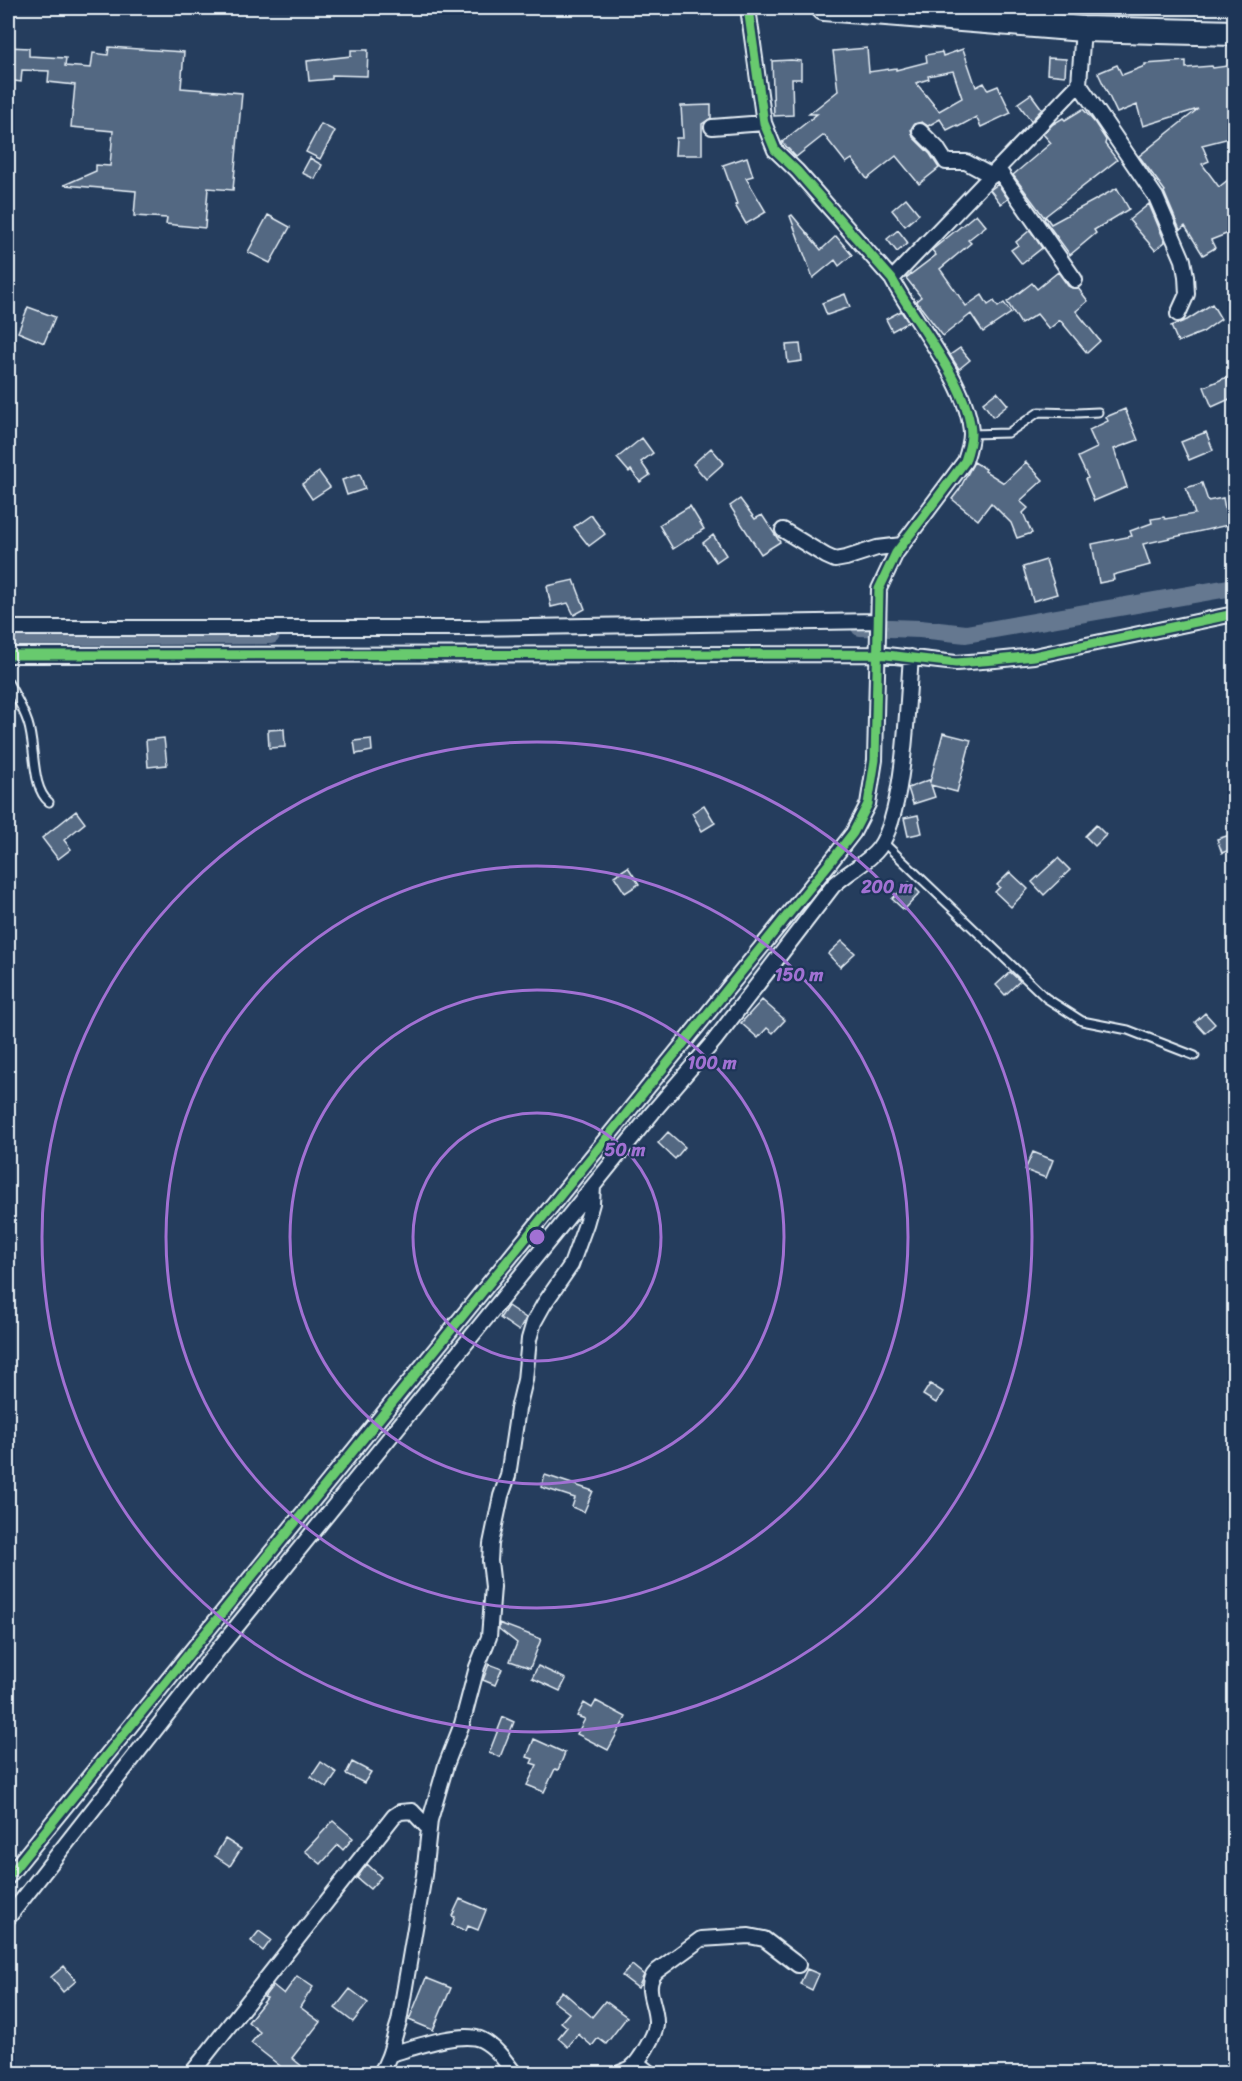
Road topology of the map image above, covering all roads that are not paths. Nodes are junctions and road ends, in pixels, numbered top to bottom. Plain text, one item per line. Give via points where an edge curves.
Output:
1 (748, 8) edge
2 (824, 8) edge
3 (1083, 28) junction
4 (1234, 33) edge
5 (1079, 84) junction
6 (764, 123) junction
7 (712, 127) dead end
8 (920, 131) dead end
9 (995, 172) junction
10 (892, 279) junction
11 (1075, 280) dead end
12 (1178, 314) dead end
13 (1098, 412) dead end
14 (971, 434) junction
15 (783, 530) dead end
16 (902, 545) junction
17 (1234, 614) edge
18 (878, 626) junction
19 (8, 628) edge
20 (878, 651) junction
21 (8, 655) edge
22 (911, 657) junction
23 (8, 682) edge
24 (49, 802) dead end
25 (883, 842) junction
26 (1195, 1056) dead end
27 (594, 1187) junction
28 (429, 1829) junction
29 (8, 1877) edge
30 (8, 1918) edge
31 (798, 1965) dead end
32 (391, 2054) junction
33 (637, 2063) junction
34 (191, 2073) edge
35 (380, 2073) edge
36 (515, 2073) edge
37 (618, 2073) edge
38 (651, 2073) edge

1 - 6 street
2 - 3 highway
3 - 4 highway
3 - 5 street
5 - 9 street
5 - 12 street via 1156,197 1183,260 1187,294
6 - 7 street
6 - 10 street via 776,150
8 - 9 street via 946,162 966,162
9 - 10 street
9 - 11 street
10 - 14 street via 955,386
13 - 14 lane via 1039,412 1008,433
14 - 16 street via 965,460
15 - 16 street via 835,560
16 - 18 street via 879,589
17 - 22 street via 1034,656 956,663
18 - 19 street
18 - 20 street
20 - 21 street
20 - 22 street
20 - 29 street via 875,760 868,804 853,833
22 - 25 street via 900,777 893,816
23 - 24 lane via 28,725 36,783
25 - 26 lane via 1046,998 1082,1021 1128,1030
25 - 27 street via 834,886
27 - 28 street via 571,1264 544,1304 529,1339 508,1476 491,1544 489,1637
27 - 30 street via 220,1647
28 - 32 street
28 - 34 street via 412,1811 394,1816
31 - 33 street via 759,1937 701,1939 651,1977 656,2026
32 - 35 street
32 - 36 street via 440,2041 480,2038
33 - 37 street
33 - 38 street

